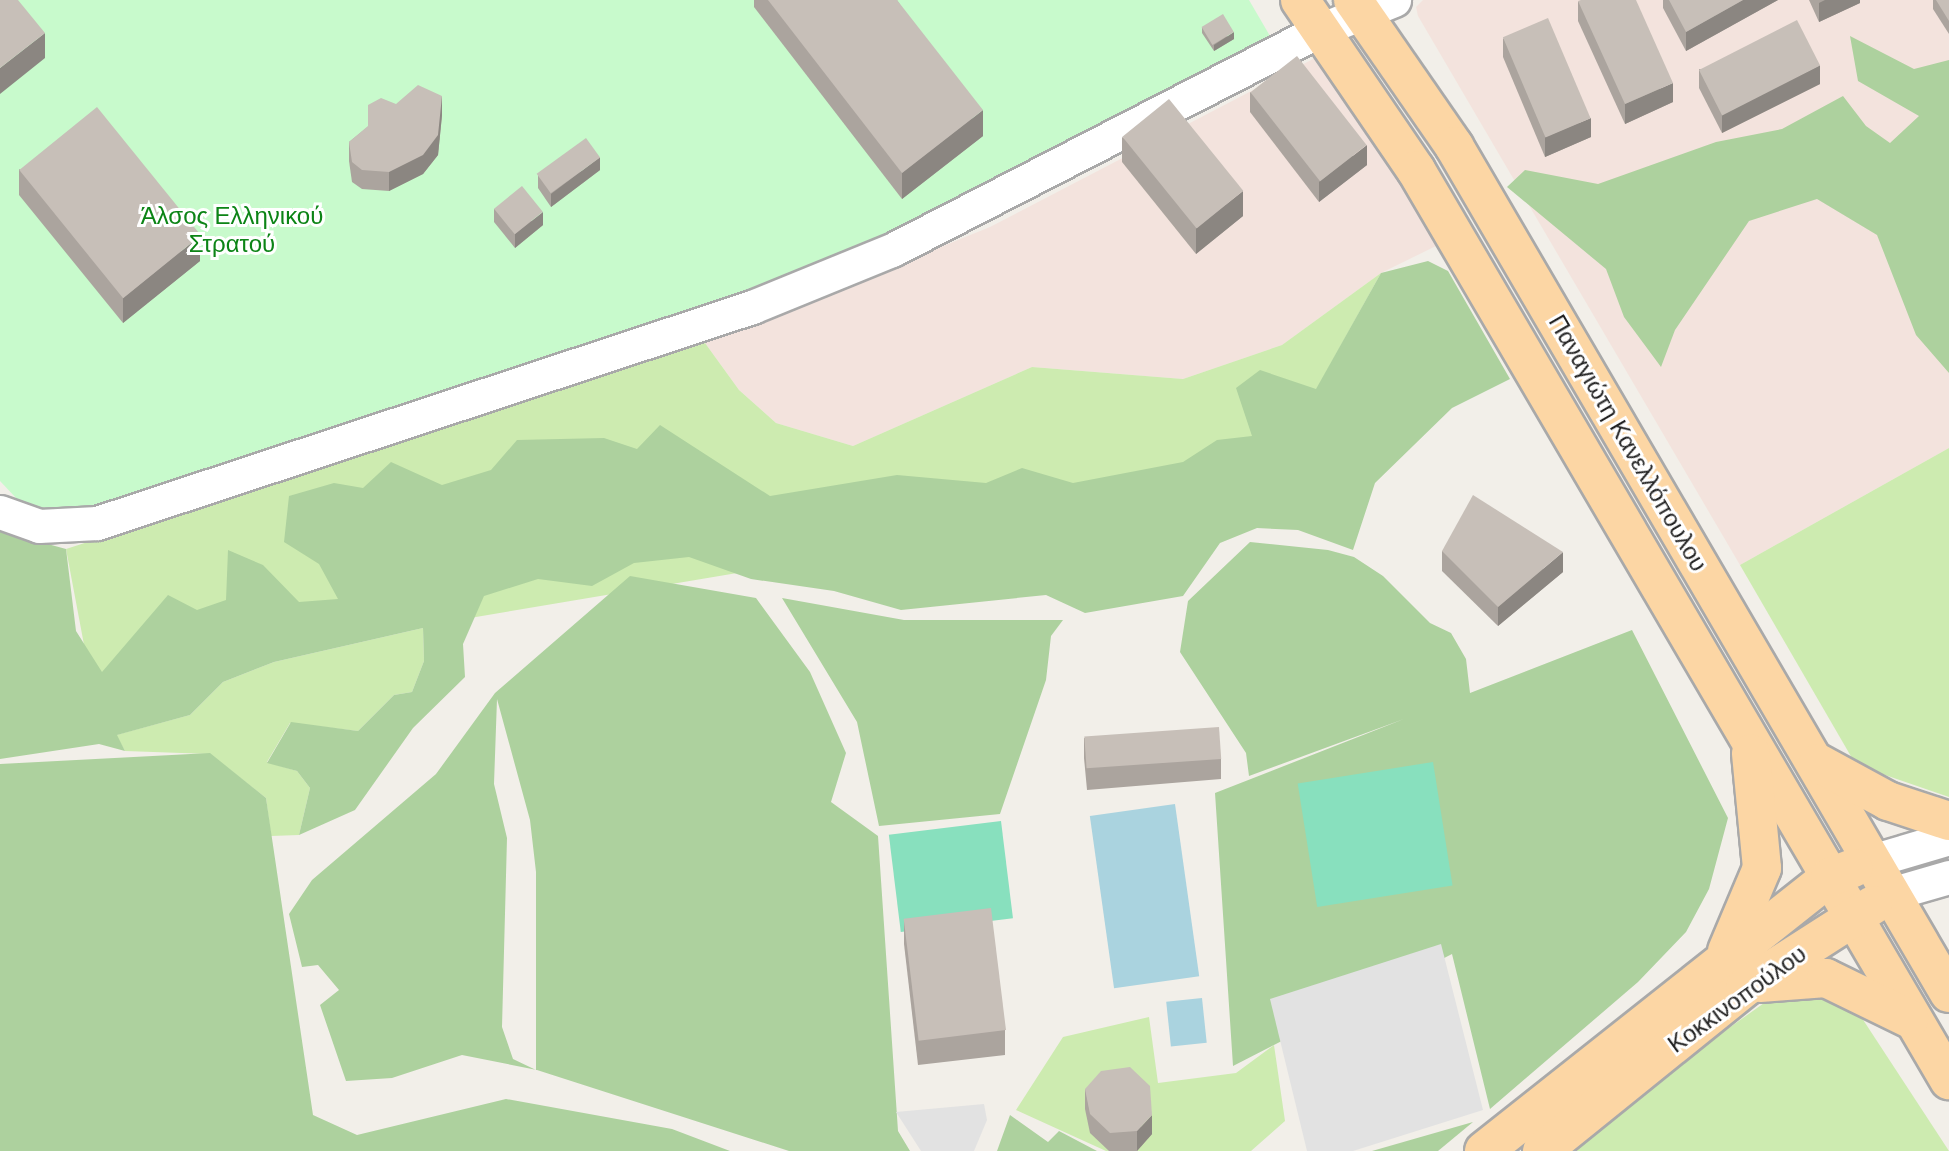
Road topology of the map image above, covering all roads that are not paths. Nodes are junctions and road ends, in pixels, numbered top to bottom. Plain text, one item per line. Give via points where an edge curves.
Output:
1 (1369, 4) edge
2 (1310, 15) edge
3 (0, 512) edge
4 (1747, 732) junction
5 (1816, 762) junction
6 (1949, 821) edge
7 (1949, 838) edge
8 (1871, 861) junction
9 (1830, 877) junction
10 (1949, 877) edge
11 (1890, 894) junction
12 (1853, 918) junction
13 (1732, 976) junction
14 (1949, 993) edge
15 (1910, 1019) junction
16 (1949, 1080) edge
17 (1484, 1151) edge
18 (1542, 1151) edge

1 - 2 street
1 - 5 main road, Παναγιώτη Κανελλόπουλου
2 - 3 street via 892,250 752,307 97,523 39,526
2 - 4 main road, Παναγιώτη Κανελλόπουλου via 1416,170
4 - 9 main road, Παναγιώτη Κανελλόπουλου
4 - 13 main road via 1762,868
5 - 6 main road via 1888,801
5 - 8 main road, Παναγιώτη Κανελλόπουλου
7 - 8 street
8 - 9 main road, Κοκκινοπούλου
8 - 11 main road, Παναγιώτη Κανελλόπουλου
9 - 11 main road
9 - 12 main road, Παναγιώτη Κανελλόπουλου
9 - 13 main road, Κοκκινοπούλου
10 - 11 street
11 - 12 main road, Κοκκινοπούλου
11 - 14 main road, Παναγιώτη Κανελλόπουλου
12 - 13 main road, Κοκκινοπούλου
12 - 15 main road, Παναγιώτη Κανελλόπουλου
13 - 15 main road via 1826,978
13 - 17 main road, Κοκκινοπούλου
13 - 18 main road, Κοκκινοπούλου
15 - 16 main road, Παναγιώτη Κανελλόπουλου

